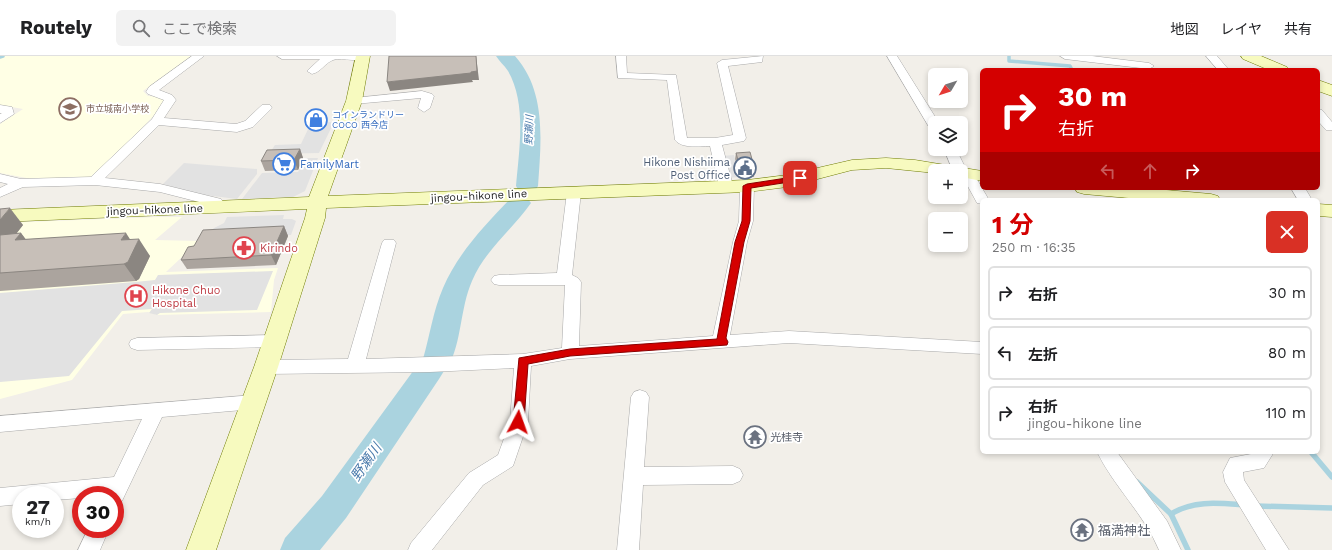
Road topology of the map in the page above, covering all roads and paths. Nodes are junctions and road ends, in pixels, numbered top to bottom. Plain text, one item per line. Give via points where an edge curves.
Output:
1 (199, 56) edge
2 (282, 56) edge
3 (363, 56) edge
4 (621, 56) edge
5 (758, 56) edge
6 (892, 56) edge
7 (1066, 56) edge
8 (1142, 56) edge
9 (1211, 56) edge
10 (1248, 56) edge
11 (330, 57) edge
12 (1073, 68) edge
13 (1144, 68) edge
14 (1149, 68) edge
15 (1222, 68) edge
16 (1277, 68) edge
17 (312, 71) dead end
18 (1320, 86) edge
19 (1332, 91) edge
20 (354, 101) junction
21 (266, 108) dead end
22 (424, 108) dead end
23 (0, 109) edge
24 (928, 116) edge
25 (1320, 116) edge
26 (0, 119) edge
27 (156, 121) junction
28 (1327, 127) edge
29 (715, 142) junction
30 (928, 167) edge
31 (968, 173) edge
32 (980, 176) edge
33 (968, 177) edge
34 (0, 178) edge
35 (95, 181) junction
36 (21, 183) junction
37 (726, 186) junction
38 (747, 186) junction
39 (1105, 190) edge
40 (574, 192) junction
41 (0, 193) edge
42 (981, 198) edge
43 (1190, 198) edge
44 (318, 204) junction
45 (220, 207) junction
46 (1320, 210) edge
47 (1332, 211) edge
48 (0, 216) edge
49 (389, 243) dead end
50 (564, 278) junction
51 (499, 280) dead end
52 (273, 341) junction
53 (723, 342) junction
54 (136, 344) dead end
55 (980, 348) edge
56 (570, 353) junction
57 (523, 361) junction
58 (355, 366) junction
59 (266, 367) junction
60 (640, 397) dead end
61 (254, 402) junction
62 (154, 412) junction
63 (0, 424) edge
64 (1108, 454) edge
65 (1263, 454) edge
66 (733, 475) dead end
67 (635, 476) junction
68 (119, 486) edge
69 (72, 493) edge
70 (0, 497) edge
71 (95, 538) edge
72 (89, 550) edge
73 (201, 550) edge
74 (419, 550) edge
75 (628, 550) edge
76 (1170, 550) edge
77 (1278, 550) edge

1 - 27 street via 153,89 152,92 170,100
2 - 11 street
3 - 11 street
3 - 20 main road
4 - 29 street via 622,76 672,77 681,140
5 - 29 street via 758,60 722,63 740,138
6 - 24 street
7 - 12 street
7 - 13 street
8 - 14 street
9 - 15 street
10 - 16 main road
11 - 17 street
18 - 19 main road
20 - 22 street via 422,94 428,96
20 - 44 main road via 319,191
21 - 27 street via 249,124 237,128
23 - 26 street via 8,110 8,114
25 - 28 street
27 - 35 street
29 - 37 street
30 - 38 main road, jingou-hikone line via 886,163 852,166 787,181
31 - 32 main road
33 - 42 street
34 - 36 street
35 - 36 street
35 - 45 street via 160,188 216,202
36 - 41 street
37 - 38 main road, jingou-hikone line
37 - 40 main road, jingou-hikone line
38 - 53 street via 746,221 721,338
39 - 43 main road
40 - 44 main road, jingou-hikone line
40 - 50 street
44 - 45 main road, jingou-hikone line
44 - 52 main road
45 - 48 main road, jingou-hikone line
46 - 47 main road
49 - 58 street
50 - 51 street
50 - 56 street via 573,282
52 - 54 street
52 - 59 main road
53 - 55 street via 822,338
53 - 56 street
56 - 57 street
57 - 58 street
57 - 74 street via 518,422 506,460 476,479
58 - 59 street
59 - 61 main road
60 - 67 street
61 - 62 street
61 - 73 main road
62 - 63 street
62 - 68 street
64 - 76 street via 1160,528
65 - 77 street via 1257,462 1236,464 1233,472 1235,482
66 - 67 street
67 - 75 street
69 - 70 street
71 - 72 street

